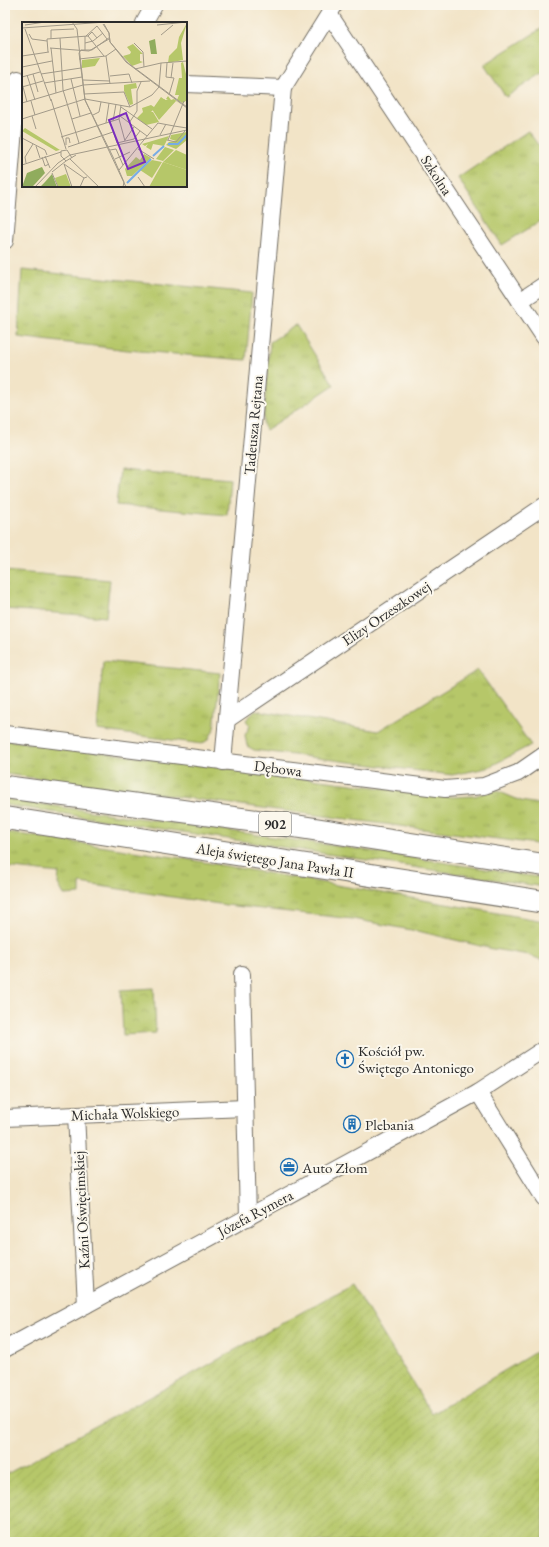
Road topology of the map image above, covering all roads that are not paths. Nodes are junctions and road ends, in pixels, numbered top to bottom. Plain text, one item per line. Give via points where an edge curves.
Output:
1 (154, 5) edge
2 (332, 9) edge
3 (145, 22) edge
4 (15, 78) edge
5 (187, 84) edge
6 (284, 88) junction
7 (5, 241) edge
8 (544, 285) edge
9 (520, 301) junction
10 (544, 337) edge
11 (544, 506) edge
12 (228, 719) junction
13 (5, 734) edge
14 (544, 755) edge
15 (223, 762) junction
16 (5, 786) edge
17 (5, 818) edge
18 (544, 865) edge
19 (544, 902) edge
20 (242, 974) dead end
21 (544, 1049) edge
22 (478, 1092) junction
23 (245, 1108) junction
24 (76, 1115) junction
25 (5, 1118) edge
26 (544, 1198) edge
27 (248, 1218) junction
28 (86, 1305) junction
29 (5, 1349) edge

1 - 3 street
2 - 6 street
2 - 9 street, Szkolna
4 - 7 street
5 - 6 street
6 - 12 street, Tadeusza Rejtana
8 - 9 street
9 - 10 street, Szkolna
11 - 12 street, Elizy Orzeszkowej
12 - 15 street, Tadeusza Rejtana
13 - 15 street, Dębowa
14 - 15 street, Dębowa via 518,773 484,786 445,789
16 - 18 main road, 902 via 301,827
17 - 19 main road, Aleja świętego Jana Pawła II / 902
20 - 23 street
21 - 22 street, Józefa Rymera
22 - 26 street
22 - 27 street, Józefa Rymera
23 - 24 street, Michała Wolskiego
23 - 27 street
24 - 25 street, Michała Wolskiego
24 - 28 street, Kaźni Oświęcimskiej
27 - 28 street, Józefa Rymera
28 - 29 street, Józefa Rymera

